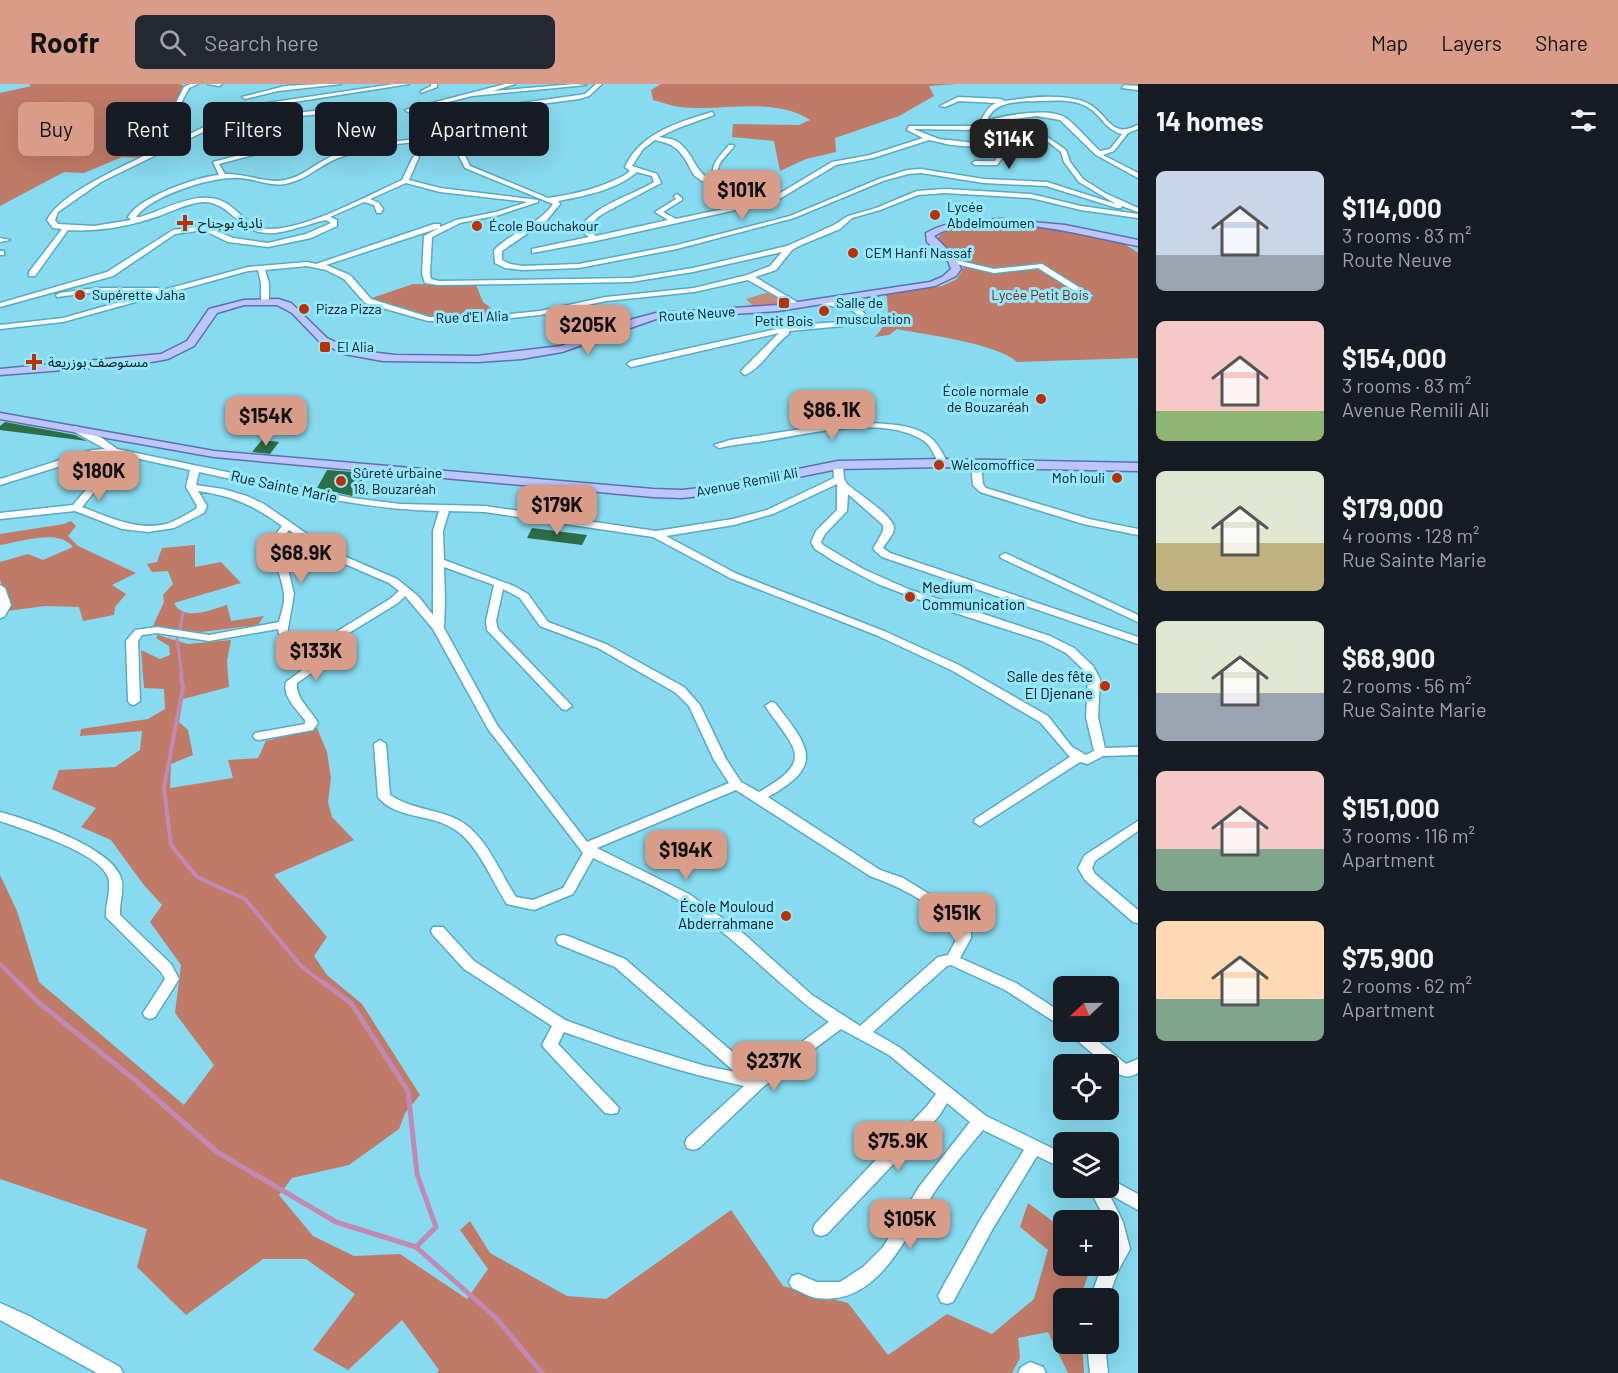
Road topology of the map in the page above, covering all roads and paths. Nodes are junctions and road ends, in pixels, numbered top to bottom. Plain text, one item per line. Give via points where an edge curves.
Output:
1 (195, 84) edge
2 (211, 84) edge
3 (219, 84) edge
4 (300, 84) edge
5 (338, 84) edge
6 (406, 84) edge
7 (434, 84) edge
8 (512, 84) edge
9 (599, 84) edge
10 (583, 86) dead end
11 (1124, 87) dead end
12 (1138, 88) edge
13 (279, 90) junction
14 (423, 92) dead end
15 (472, 94) junction
16 (965, 94) dead end
17 (245, 97) dead end
18 (958, 99) junction
19 (540, 102) edge
20 (1011, 102) junction
21 (943, 106) dead end
22 (408, 110) dead end
23 (315, 113) edge
24 (712, 114) dead end
25 (983, 124) junction
26 (1138, 127) edge
27 (1124, 132) junction
28 (191, 136) edge
29 (931, 137) junction
30 (654, 138) junction
31 (1009, 138) junction
32 (191, 140) edge
33 (731, 146) dead end
34 (1098, 154) junction
35 (153, 156) edge
36 (243, 156) edge
37 (416, 158) dead end
38 (147, 159) junction
39 (975, 163) dead end
40 (628, 167) junction
41 (1138, 176) edge
42 (224, 177) junction
43 (405, 181) junction
44 (726, 188) junction
45 (991, 193) junction
46 (677, 196) dead end
47 (366, 200) junction
48 (550, 200) junction
49 (536, 201) junction
50 (893, 203) junction
51 (990, 203) dead end
52 (752, 206) junction
53 (906, 207) dead end
54 (379, 212) dead end
55 (1137, 212) edge
56 (1117, 214) junction
57 (321, 219) junction
58 (135, 221) junction
59 (458, 221) junction
60 (676, 222) junction
61 (1138, 222) edge
62 (66, 228) junction
63 (596, 239) junction
64 (1138, 243) edge
65 (789, 248) junction
66 (535, 251) dead end
67 (955, 261) junction
68 (319, 265) junction
69 (261, 267) junction
70 (32, 274) dead end
71 (749, 277) junction
72 (173, 290) junction
73 (1089, 296) dead end
74 (820, 301) junction
75 (265, 302) junction
76 (794, 304) junction
77 (0, 305) edge
78 (0, 327) edge
79 (795, 327) junction
80 (631, 363) dead end
81 (0, 372) edge
82 (745, 372) dead end
83 (0, 416) edge
84 (72, 427) junction
85 (719, 445) dead end
86 (114, 451) junction
87 (943, 464) junction
88 (976, 464) junction
89 (837, 465) junction
90 (1138, 466) edge
91 (195, 470) junction
92 (0, 482) edge
93 (841, 482) junction
94 (191, 487) junction
95 (445, 507) junction
96 (75, 508) junction
97 (0, 516) edge
98 (287, 526) junction
99 (1138, 532) edge
100 (656, 534) junction
101 (1005, 556) dead end
102 (438, 561) junction
103 (499, 585) junction
104 (0, 588) edge
105 (405, 591) junction
106 (0, 615) edge
107 (1138, 619) edge
108 (438, 628) junction
109 (1138, 641) edge
110 (134, 701) dead end
111 (566, 706) dead end
112 (771, 706) dead end
113 (259, 736) dead end
114 (380, 744) dead end
115 (1138, 750) edge
116 (1100, 752) junction
117 (1077, 758) junction
118 (737, 786) junction
119 (759, 797) junction
120 (0, 816) edge
121 (980, 822) dead end
122 (1138, 825) edge
123 (588, 850) junction
124 (1138, 918) edge
125 (438, 932) dead end
126 (563, 940) dead end
127 (952, 960) junction
128 (150, 1013) dead end
129 (1053, 1013) edge
130 (840, 1022) junction
131 (560, 1024) junction
132 (862, 1033) junction
133 (1089, 1042) edge
134 (1138, 1065) edge
135 (758, 1083) junction
136 (945, 1093) junction
137 (611, 1108) dead end
138 (980, 1121) junction
139 (693, 1143) dead end
140 (1033, 1149) junction
141 (1053, 1157) edge
142 (1119, 1192) edge
143 (1102, 1198) edge
144 (1138, 1203) edge
145 (821, 1229) dead end
146 (798, 1282) dead end
147 (1103, 1288) edge
148 (947, 1296) dead end
149 (0, 1311) edge
150 (1097, 1354) edge
151 (104, 1370) edge
152 (1026, 1373) edge
153 (1037, 1373) edge
154 (1099, 1373) edge

1 - 38 street via 187,87 174,112 153,127 154,150
2 - 3 street
4 - 13 street
5 - 13 street
6 - 28 street via 249,107
7 - 14 street
8 - 15 street
9 - 19 street via 587,95
10 - 15 street
11 - 12 street
13 - 17 street
15 - 22 street
16 - 18 street
18 - 20 street
18 - 21 street
20 - 25 street via 992,106
20 - 27 street via 1060,99 1087,103 1113,129
23 - 32 street via 253,119
24 - 30 street
25 - 29 street via 976,128 909,129
25 - 34 street via 1027,115 1053,116 1067,121
26 - 27 street
27 - 34 street via 1112,150
29 - 31 street via 974,146
29 - 52 street via 871,157 834,163 774,200
30 - 40 street via 633,155
30 - 44 street via 674,142 697,174
31 - 39 street via 997,163
31 - 55 street via 1031,133 1048,138 1064,151 1071,173
33 - 44 street via 715,171
34 - 41 street
35 - 38 street
36 - 42 street via 215,163
37 - 43 street
38 - 62 street via 99,181 55,212 51,220
40 - 48 street via 634,171 618,182
40 - 63 street via 655,175 658,183 584,226 586,234
42 - 48 street via 289,182 348,153 416,142 476,139 483,147 454,145 467,167
42 - 58 street via 203,180 159,196 134,213
43 - 47 street
43 - 49 street via 440,190
44 - 52 street
45 - 50 street via 917,193
45 - 51 street
45 - 56 street via 1031,196
46 - 60 street via 680,199 658,212
47 - 54 street via 377,204
47 - 57 street
48 - 49 street
48 - 55 street via 557,204 552,213 504,244 498,250 498,261 522,268 579,266 677,247 792,217 907,172 1047,184
49 - 59 street
50 - 53 street
50 - 65 street via 850,217
52 - 60 street
55 - 56 street
56 - 61 street via 1121,219
57 - 58 street via 279,231 262,231 211,200 184,204
57 - 77 street via 335,221 308,236 268,244 231,240 204,228 173,232 110,274
58 - 62 street via 107,228
59 - 65 street via 428,236 428,281 632,280
59 - 68 street
60 - 63 street
62 - 70 street
63 - 66 street
64 - 67 main road via 1082,230 1029,224 964,223 934,230 930,240
65 - 71 street, Rue d'El Alia via 773,268
67 - 73 street via 994,271 1039,266
67 - 74 main road, Route Neuve via 956,273 932,284
68 - 69 street, Rue d'El Alia
68 - 71 street, Rue d'El Alia via 347,276 368,301 428,319 448,320 540,313 606,299 694,290
69 - 72 street, Rue d'El Alia
69 - 75 street via 266,283
71 - 76 street
72 - 77 street via 96,290
72 - 78 street, Rue d'El Alia via 63,320
74 - 76 main road, Route Neuve
74 - 79 street via 854,308 862,315 843,324
75 - 76 main road, Route Neuve via 295,310 329,344 350,352 417,359 540,352 578,345 655,316
75 - 81 main road, Route Neuve via 213,311 195,340 160,357
79 - 80 street
79 - 82 street via 770,344 757,364
83 - 84 main road, Avenue Remili Ali
84 - 86 street, Rue Sainte Marie
84 - 89 main road, Avenue Remili Ali via 244,458 653,493 709,491
85 - 87 street via 800,431 882,427 926,438
86 - 91 street, Rue Sainte Marie
86 - 92 street via 95,452
86 - 96 street via 104,474
87 - 88 main road, Avenue Remili Ali
87 - 89 main road, Avenue Remili Ali
88 - 90 main road, Avenue Remili Ali
88 - 99 street via 982,490 1087,522
89 - 93 street
91 - 94 street
91 - 95 street, Rue Sainte Marie via 352,501
93 - 100 street, Rue Sainte Marie via 770,512
93 - 109 street via 889,524 878,549 886,555
93 - 116 street via 842,511 820,533 816,542 819,547 884,582 1048,639 1074,653 1095,681 1092,713
94 - 96 street via 201,511 162,528 126,527
94 - 98 street via 244,498
95 - 100 street, Rue Sainte Marie via 519,513
95 - 102 street via 438,531
96 - 97 street
98 - 105 street via 326,552 393,581
98 - 110 street via 277,544 289,594 283,629 209,638 165,630 139,632 132,641
100 - 117 street via 744,581 925,652 965,672 1044,719
101 - 107 street
102 - 103 street
102 - 108 street
103 - 111 street via 491,621 494,630
103 - 118 street via 524,596 544,624 602,646 680,690 694,705
104 - 106 street via 6,605
105 - 108 street
105 - 113 street via 340,634 327,658 294,679 290,694 310,719 309,727
108 - 123 street via 492,726
112 - 119 street via 802,751 801,765 795,776
114 - 123 street via 384,797 460,826 512,901 534,905 568,891
115 - 116 street
116 - 117 street via 1088,760
117 - 121 street
118 - 119 street
118 - 123 street
119 - 127 street via 874,873 898,880 952,915 964,928 964,938
120 - 128 street via 71,843 112,872 113,917 166,968 172,979
122 - 124 street via 1090,858 1085,868 1090,877
123 - 130 street via 684,897
125 - 131 street via 469,965
126 - 135 street via 620,963
127 - 129 street via 1012,988
127 - 132 street via 943,961
130 - 132 street
130 - 135 street
131 - 135 street via 614,1044
131 - 137 street via 550,1045
132 - 136 street via 894,1051
133 - 134 street via 1122,1070 1129,1071
135 - 139 street
136 - 138 street
136 - 145 street via 933,1111
138 - 140 street
138 - 146 street via 925,1192 889,1252 869,1273 842,1290 816,1290
140 - 141 street
140 - 148 street
142 - 144 street
143 - 147 street via 1115,1222 1121,1249
149 - 151 street
150 - 154 street
152 - 153 street

